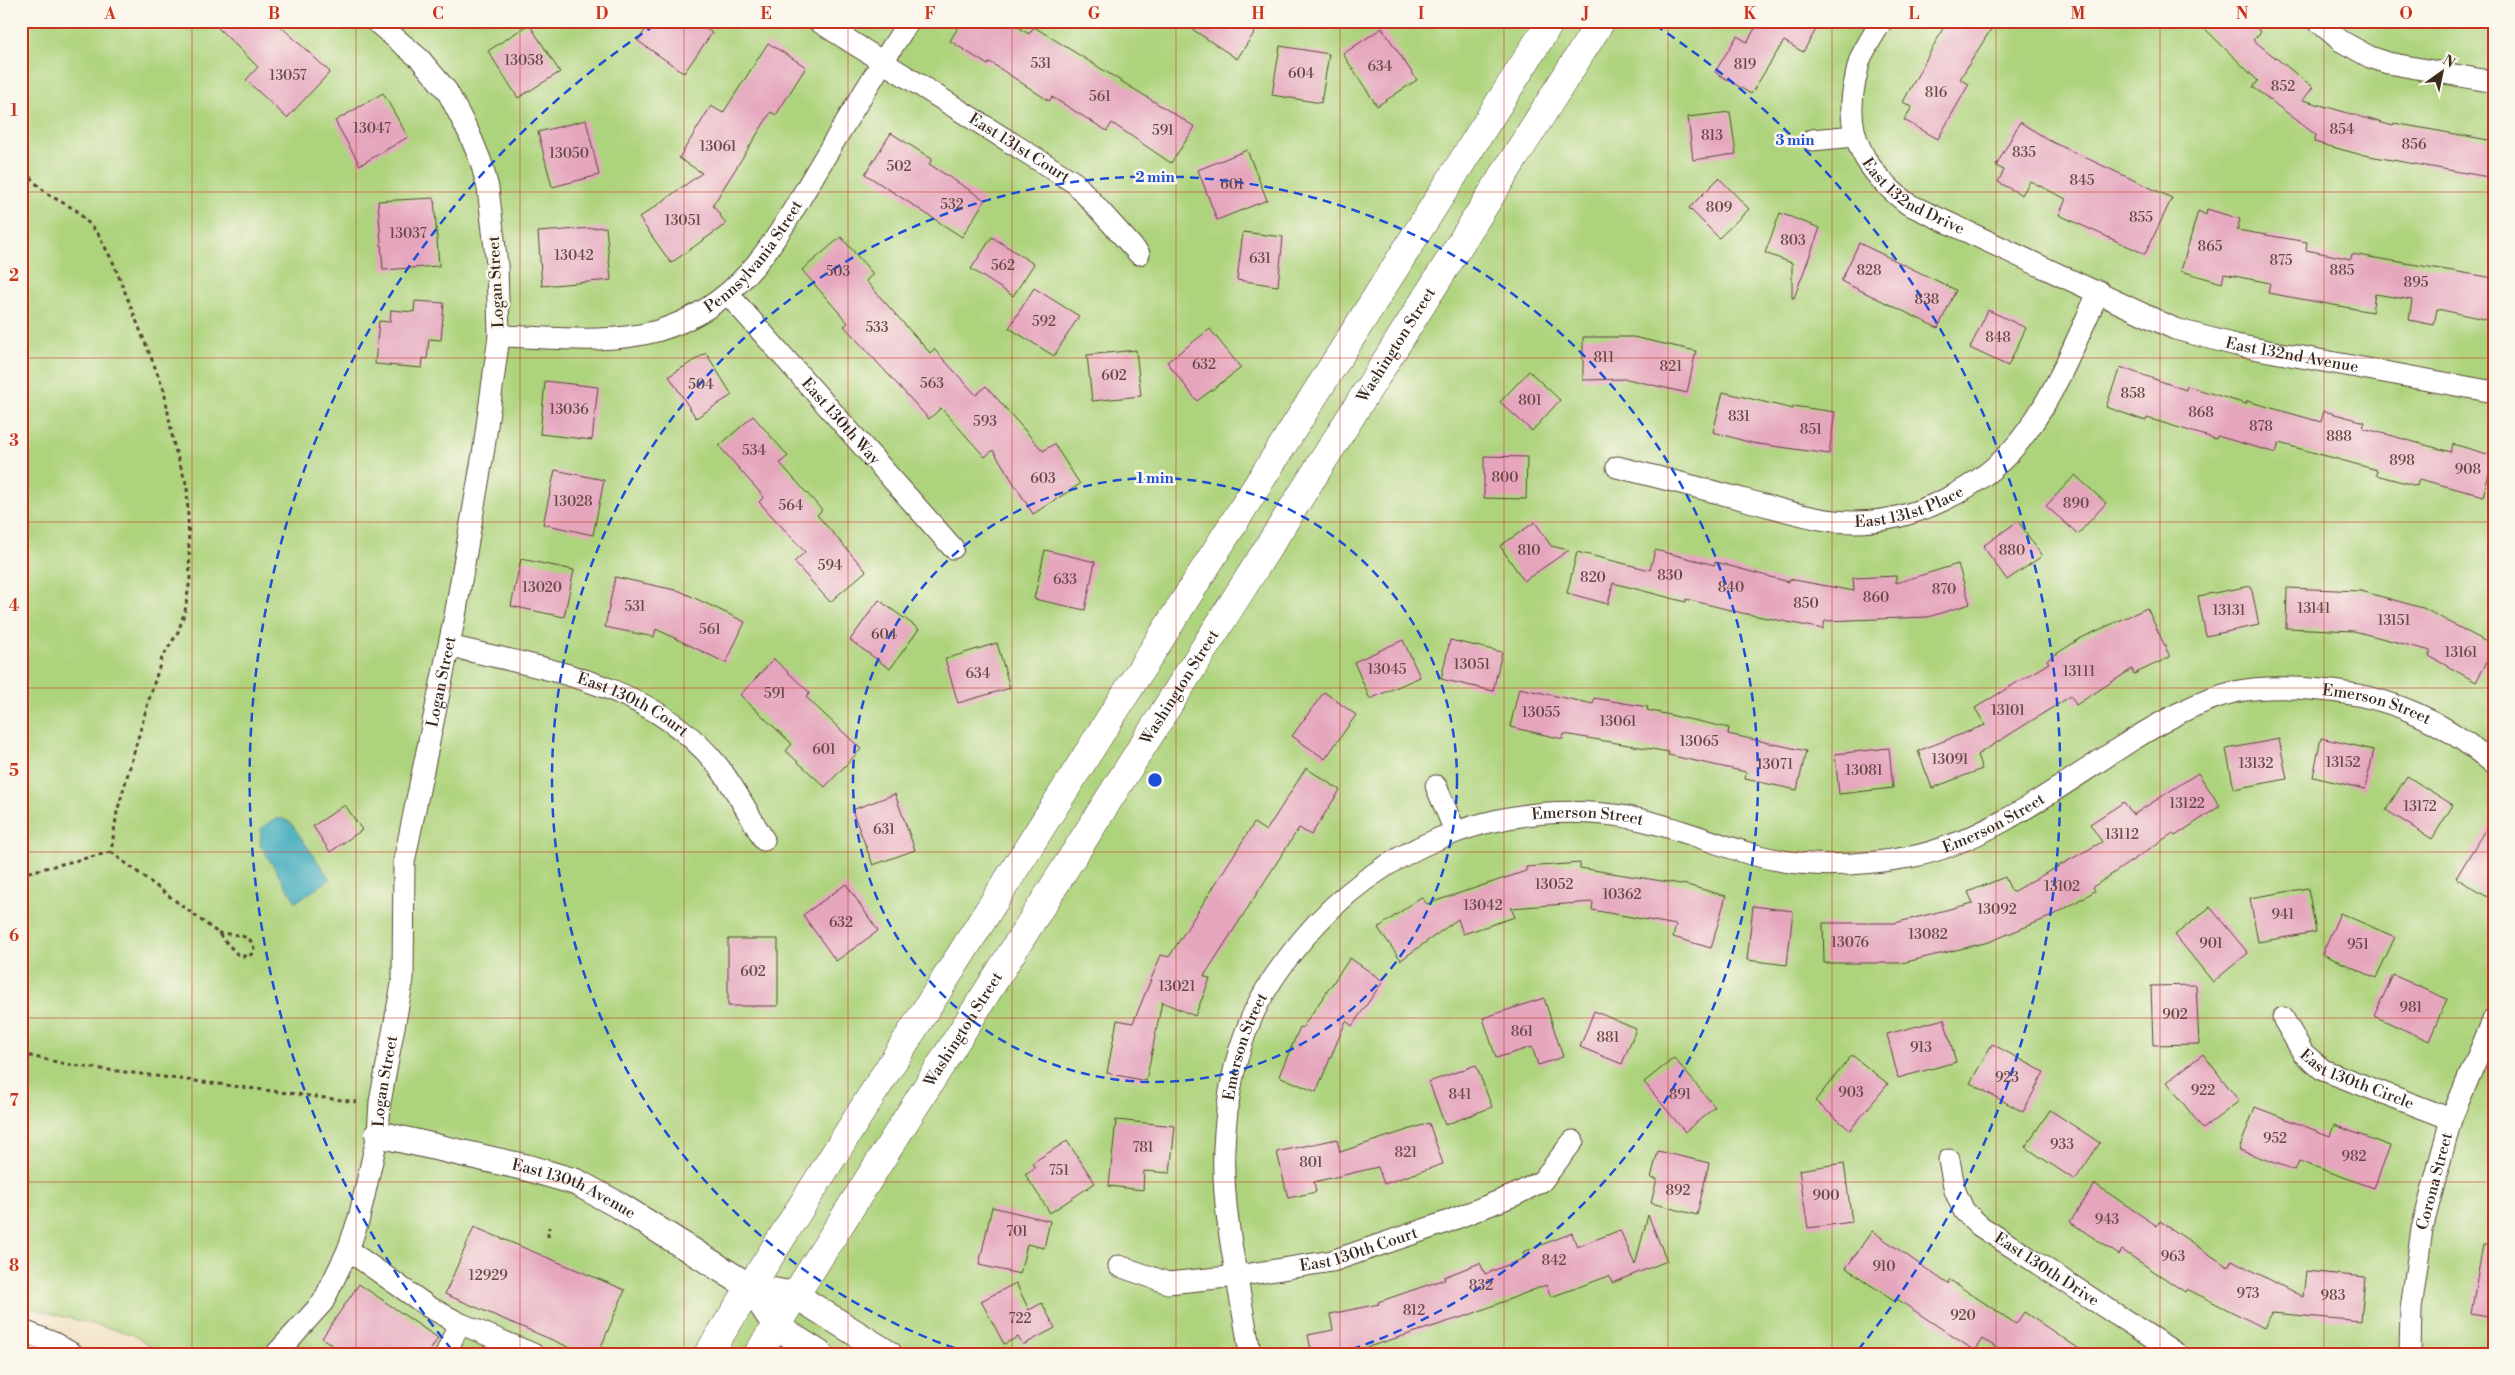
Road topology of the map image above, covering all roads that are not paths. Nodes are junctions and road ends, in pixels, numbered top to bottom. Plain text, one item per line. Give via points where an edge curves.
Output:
1 (375, 21) edge
2 (818, 21) edge
3 (909, 21) edge
4 (1550, 21) edge
5 (1601, 21) edge
6 (1882, 21) edge
7 (2318, 21) edge
8 (883, 61) junction
9 (2494, 82) edge
10 (1855, 136) junction
11 (1812, 140) dead end
12 (1139, 254) dead end
13 (2099, 291) junction
14 (728, 294) junction
15 (499, 336) junction
16 (2494, 392) edge
17 (1617, 466) dead end
18 (953, 548) dead end
19 (449, 646) junction
20 (2494, 764) edge
21 (1436, 786) dead end
22 (1455, 831) junction
23 (764, 840) dead end
24 (2283, 1018) dead end
25 (2494, 1018) edge
26 (2451, 1119) junction
27 (378, 1134) junction
28 (1573, 1141) dead end
29 (1949, 1160) dead end
30 (348, 1250) junction
31 (1119, 1266) dead end
32 (1238, 1276) junction
33 (750, 1287) junction
34 (795, 1295) junction
35 (459, 1323) junction
36 (776, 1326) junction
37 (21, 1330) edge
38 (73, 1354) edge
39 (276, 1354) edge
40 (446, 1354) edge
41 (533, 1354) edge
42 (708, 1354) edge
43 (758, 1354) edge
44 (820, 1354) edge
45 (889, 1354) edge
46 (1250, 1354) edge
47 (2177, 1354) edge
48 (2410, 1354) edge

1 - 15 street, Logan Street via 420,59 446,91 478,155 488,188 497,265
2 - 8 street, East 131st Court
3 - 8 street, Pennsylvania Street
4 - 33 main road
5 - 34 main road, Washington Street
6 - 10 street, East 132nd Drive via 1861,56 1852,103
7 - 9 street via 2341,41 2370,57
8 - 12 street, East 131st Court via 1075,183
8 - 14 street, Pennsylvania Street via 767,252
10 - 11 street
10 - 13 street, East 132nd Drive via 1868,166 1886,187 1908,204
13 - 16 street, East 132nd Avenue via 2175,329 2201,337
13 - 17 street, East 131st Place via 2050,394 2024,436 1982,478 1954,495 1910,513 1858,522 1814,518
14 - 15 street, Pennsylvania Street via 678,324 635,335 613,338
14 - 18 street, East 130th Way
15 - 19 street, Logan Street via 484,448
19 - 23 street, East 130th Court via 591,681 647,707 694,742 717,765
19 - 27 street, Logan Street via 404,862 403,979 380,1102
20 - 22 street, Emerson Street via 2427,717 2390,702 2350,692 2288,687 2241,691 2183,710 2006,819 1961,841 1915,856 1838,865 1784,862 1755,856 1643,820 1579,812 1541,813
21 - 22 street
22 - 32 street, Emerson Street via 1416,847 1370,875 1322,917 1288,957 1252,1017 1235,1071 1224,1148 1226,1190
24 - 26 street, East 130th Circle via 2303,1053 2323,1070
25 - 26 street, Corona Street
26 - 48 street, Corona Street via 2422,1229 2411,1309
27 - 30 street, Logan Street via 359,1218
27 - 33 street, East 130th Avenue via 576,1182
28 - 32 street, East 130th Court via 1542,1181 1517,1194 1332,1261
29 - 47 street, East 130th Drive via 1955,1190 1964,1211 1980,1226
30 - 35 street via 429,1307
30 - 39 street, Logan Street via 322,1302
31 - 32 street, East 130th Court via 1168,1283
32 - 46 street, Emerson Street
33 - 34 street, East 130th Avenue
33 - 36 street, East 130th Avenue
33 - 42 main road
34 - 36 main road, Washington Street
34 - 45 street, East 130th Avenue
35 - 40 street
35 - 41 street
36 - 43 main road, Washington Street
36 - 44 street, East 130th Avenue
37 - 38 street

